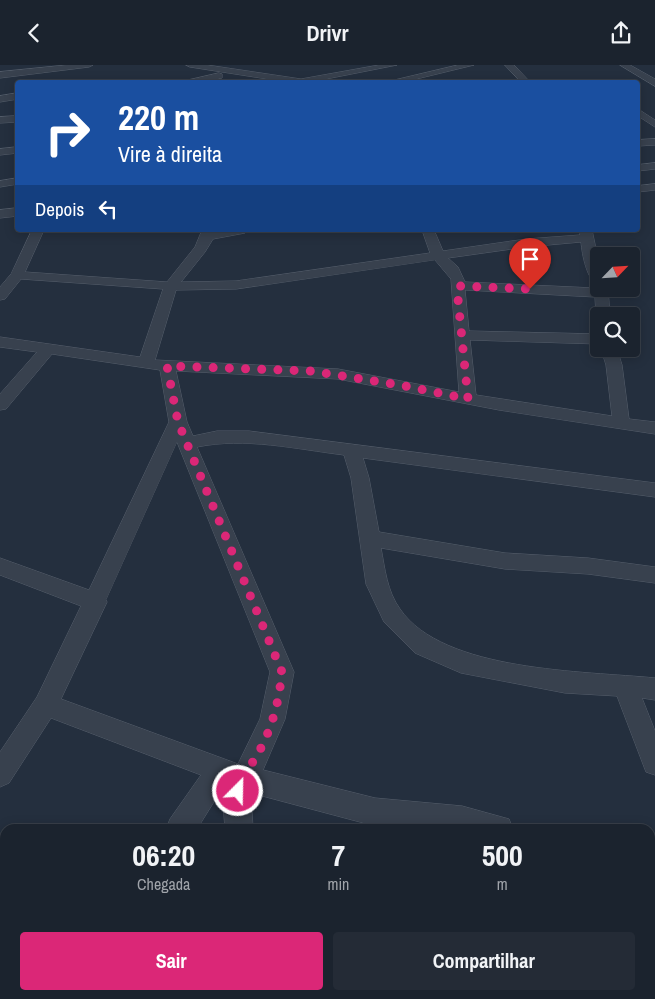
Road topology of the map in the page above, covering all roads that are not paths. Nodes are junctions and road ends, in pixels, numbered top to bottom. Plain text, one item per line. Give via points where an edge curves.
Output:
1 (89, 65) edge
2 (190, 65) edge
3 (328, 65) edge
4 (393, 65) edge
5 (470, 65) edge
6 (509, 65) edge
7 (624, 65) edge
8 (442, 67) edge
9 (36, 68) edge
10 (62, 68) junction
11 (234, 70) edge
12 (293, 70) dead end
13 (342, 74) junction
14 (0, 75) edge
15 (69, 75) dead end
16 (459, 79) dead end
17 (192, 80) edge
18 (298, 80) edge
19 (303, 80) edge
20 (309, 80) edge
21 (396, 80) edge
22 (524, 80) edge
23 (655, 83) edge
24 (15, 96) edge
25 (0, 99) edge
26 (640, 113) edge
27 (15, 119) edge
28 (0, 120) edge
29 (655, 124) edge
30 (655, 142) edge
31 (640, 143) edge
32 (15, 150) edge
33 (0, 151) edge
34 (655, 166) edge
35 (640, 168) edge
36 (15, 182) edge
37 (0, 184) edge
38 (655, 187) edge
39 (640, 189) edge
40 (15, 212) edge
41 (0, 214) edge
42 (37, 232) edge
43 (429, 232) edge
44 (514, 232) edge
45 (208, 233) edge
46 (587, 234) edge
47 (526, 243) junction
48 (438, 257) junction
49 (590, 257) edge
50 (17, 275) junction
51 (172, 286) junction
52 (459, 286) junction
53 (590, 287) edge
54 (0, 296) edge
55 (462, 335) junction
56 (590, 339) edge
57 (0, 342) edge
58 (48, 349) junction
59 (612, 357) edge
60 (146, 364) junction
61 (167, 366) junction
62 (468, 399) junction
63 (0, 405) edge
64 (178, 422) junction
65 (621, 423) junction
66 (655, 427) edge
67 (188, 443) junction
68 (351, 450) junction
69 (655, 490) edge
70 (370, 538) junction
71 (0, 566) edge
72 (655, 575) edge
73 (96, 602) junction
74 (625, 686) junction
75 (655, 689) edge
76 (46, 705) junction
77 (655, 763) edge
78 (0, 774) edge
79 (230, 774) junction
80 (184, 824) edge
81 (238, 824) edge
82 (478, 824) edge

1 - 10 street
2 - 11 street
3 - 13 street
4 - 13 street
5 - 8 street
6 - 22 street
7 - 23 street
8 - 16 street
8 - 21 street
9 - 10 street
9 - 14 street
10 - 15 street
11 - 17 street
11 - 18 street
12 - 19 street
13 - 20 street
24 - 25 street
26 - 29 street
27 - 28 street
30 - 31 street
32 - 33 street
34 - 35 street
36 - 37 street
38 - 39 street
40 - 41 street
42 - 50 street
43 - 48 street
44 - 47 street
45 - 51 street
46 - 47 street
46 - 49 street
47 - 48 street
48 - 51 street via 236,285
48 - 52 street via 453,269
50 - 51 street
50 - 54 street
51 - 60 street
52 - 53 street
52 - 55 street
55 - 56 street
55 - 62 street
57 - 58 street
58 - 60 street
58 - 63 street
59 - 65 street
60 - 61 street
61 - 62 street via 320,372
61 - 64 street
62 - 65 street
64 - 67 street
64 - 73 street
65 - 66 street
67 - 68 street via 228,436
67 - 79 street via 282,672 279,705 261,747
68 - 69 street
68 - 70 street via 360,478
70 - 72 street via 528,564 588,566
70 - 74 street via 377,584 392,616 423,646 461,663 565,682
71 - 73 street
73 - 76 street
74 - 75 street
74 - 77 street
76 - 78 street
76 - 79 street
79 - 80 street via 203,797
79 - 81 street
79 - 82 street via 375,812

